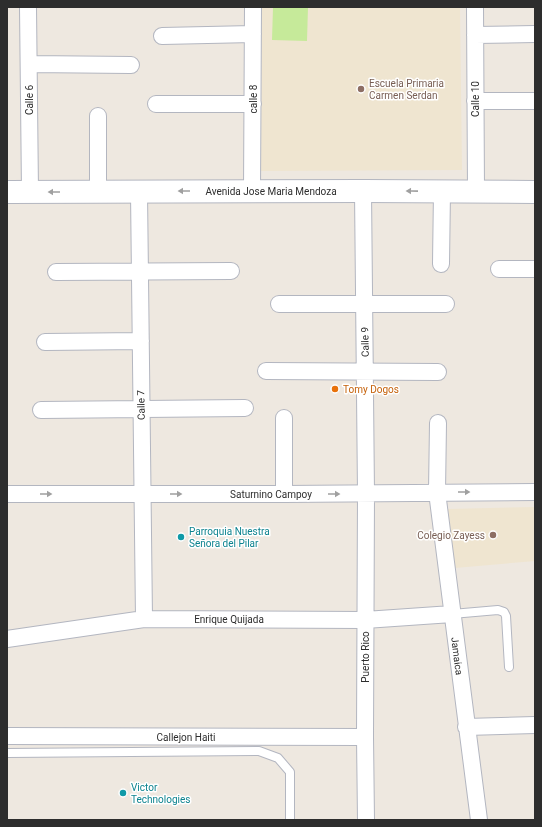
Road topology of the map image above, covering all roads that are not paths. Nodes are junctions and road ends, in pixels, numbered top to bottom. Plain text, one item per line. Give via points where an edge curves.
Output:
1 (28, 7) edge
2 (253, 7) edge
3 (474, 7) edge
4 (253, 34) junction
5 (535, 34) edge
6 (475, 35) junction
7 (162, 36) dead end
8 (29, 64) junction
9 (131, 65) dead end
10 (475, 101) junction
11 (535, 101) edge
12 (156, 104) dead end
13 (253, 104) junction
14 (98, 116) dead end
15 (252, 191) junction
16 (363, 191) junction
17 (442, 191) junction
18 (7, 192) edge
19 (30, 192) junction
20 (98, 192) junction
21 (139, 192) junction
22 (476, 192) junction
23 (535, 192) edge
24 (441, 264) dead end
25 (498, 269) dead end
26 (535, 269) edge
27 (140, 271) junction
28 (231, 271) dead end
29 (56, 272) dead end
30 (279, 304) dead end
31 (364, 304) junction
32 (446, 304) dead end
33 (140, 341) junction
34 (45, 342) dead end
35 (266, 371) dead end
36 (365, 372) junction
37 (438, 372) dead end
38 (245, 408) dead end
39 (141, 409) junction
40 (41, 410) dead end
41 (284, 418) dead end
42 (438, 423) dead end
43 (437, 492) junction
44 (535, 492) edge
45 (7, 494) edge
46 (142, 494) junction
47 (284, 494) junction
48 (366, 494) junction
49 (452, 614) junction
50 (144, 619) junction
51 (365, 620) junction
52 (7, 639) edge
53 (509, 667) dead end
54 (535, 725) edge
55 (466, 727) junction
56 (7, 736) edge
57 (365, 737) junction
58 (7, 752) edge
59 (290, 820) edge
60 (366, 820) edge
61 (479, 820) edge

1 - 8 street, Calle 6
2 - 4 street, calle 8
3 - 6 street, Calle 10
4 - 7 street
4 - 13 street, calle 8
5 - 6 street
6 - 10 street, Calle 10
8 - 9 street
8 - 19 street, Calle 6
10 - 11 street
10 - 22 street, Calle 10
12 - 13 street
13 - 15 street, calle 8
14 - 20 street
15 - 16 street, Avenida Jose Maria Mendoza
15 -> 21 street, Avenida Jose Maria Mendoza
17 -> 16 street, Avenida Jose Maria Mendoza
16 - 31 street, Calle 9
17 - 22 street, Avenida Jose Maria Mendoza
17 - 24 street
18 - 19 street, Avenida Jose Maria Mendoza
20 -> 19 street, Avenida Jose Maria Mendoza
20 - 21 street, Avenida Jose Maria Mendoza
21 - 27 street, Calle 7
22 - 23 street, Avenida Jose Maria Mendoza
25 - 26 street
27 - 28 street
27 - 29 street
27 - 33 street, Calle 7
30 - 31 street
31 - 32 street
31 - 36 street, Calle 9
33 - 34 street
33 - 39 street, Calle 7
35 - 36 street
36 - 37 street
36 - 48 street, Calle 9
38 - 39 street
39 - 40 street
39 - 46 street, Calle 7
41 - 47 street
42 - 43 street, Jamaica
43 -> 44 street, Saturnino Campoy
43 - 48 street, Saturnino Campoy
43 - 49 street, Jamaica
45 -> 46 street, Saturnino Campoy
46 -> 47 street, Saturnino Campoy
46 - 50 street, Calle 7
47 -> 48 street, Saturnino Campoy
48 - 51 street, Puerto Rico
49 - 51 street, Enrique Quijada
49 - 53 lane via 498,610 504,612
49 - 55 street, Jamaica
50 - 51 street, Enrique Quijada
50 - 52 street, Enrique Quijada
51 - 57 street, Puerto Rico
54 - 55 street
55 - 61 street, Jamaica
56 - 57 street, Callejon Haiti
57 - 60 street, Puerto Rico
58 - 59 lane via 259,751 278,758 290,772

